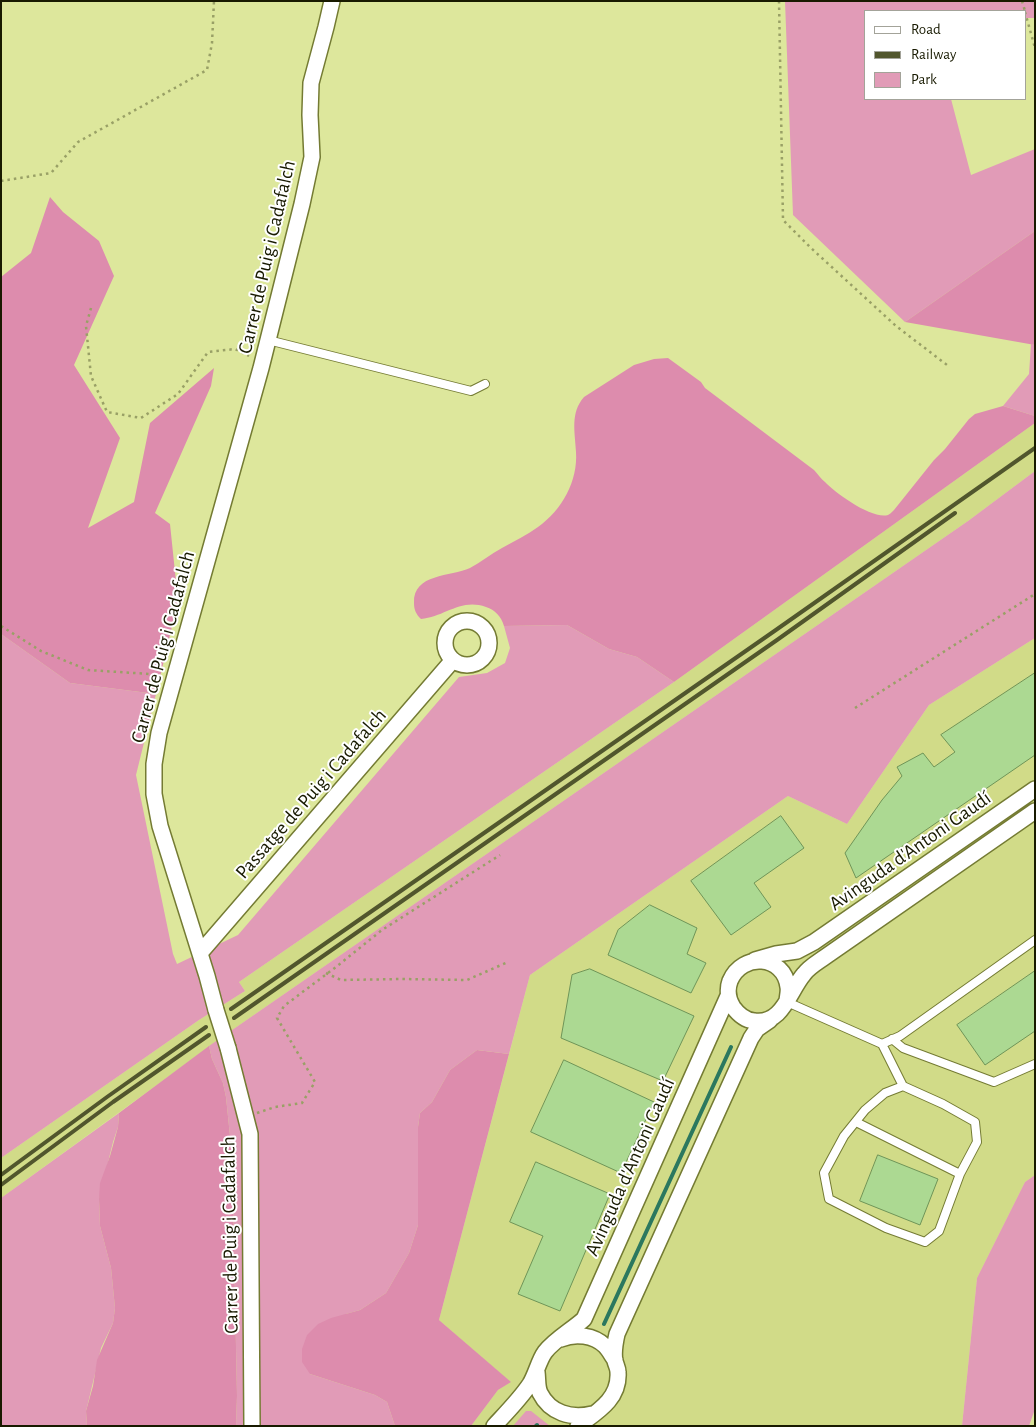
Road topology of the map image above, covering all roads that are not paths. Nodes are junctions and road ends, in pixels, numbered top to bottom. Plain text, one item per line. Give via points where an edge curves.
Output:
1 (332, 1) edge
2 (268, 340) junction
3 (485, 384) dead end
4 (453, 660) dead end
5 (1035, 788) edge
6 (1035, 811) edge
7 (1035, 940) edge
8 (200, 953) junction
9 (750, 962) junction
10 (728, 996) junction
11 (787, 1002) junction
12 (773, 1018) junction
13 (892, 1039) junction
14 (882, 1044) junction
15 (1035, 1064) edge
16 (903, 1086) junction
17 (856, 1122) junction
18 (960, 1174) junction
19 (554, 1343) junction
20 (615, 1360) junction
21 (537, 1372) junction
22 (598, 1411) junction
23 (252, 1426) edge
24 (494, 1426) edge
25 (578, 1426) edge

1 - 2 street, Carrer de Puig i Cadafalch via 311,83 312,157
2 - 3 lane via 471,391
2 - 8 street, Carrer de Puig i Cadafalch via 159,733 154,764 154,794 160,826
4 - 8 street, Passatge de Puig i Cadafalch
5 - 9 street, Avinguda d'Antoni Gaudí via 814,942 797,951
6 - 11 street, Avinguda d'Antoni Gaudí via 804,973
7 - 13 lane
8 - 23 street, Carrer de Puig i Cadafalch, bridge via 250,1134
9 - 10 street via 733,974
9 - 11 street via 767,962 782,972 789,988
10 - 12 street via 737,1013 744,1018 754,1021
10 - 19 street, Avinguda d'Antoni Gaudí via 584,1319
11 - 12 street
11 - 14 lane
12 - 20 street via 757,1029 751,1038 617,1334
13 - 14 lane
13 - 15 lane via 903,1048 994,1082
14 - 16 lane
16 - 17 lane via 885,1093
16 - 18 lane via 975,1122 977,1142
17 - 18 lane
17 - 18 lane via 844,1136 824,1173 829,1199 886,1228 925,1242 939,1231
19 - 20 street via 578,1336 592,1338 604,1346
19 - 21 street, Avinguda d'Antoni Gaudí via 544,1353
20 - 22 street via 617,1386 613,1396
21 - 22 street via 539,1391 558,1412 581,1417
21 - 24 street, Avinguda d'Antoni Gaudí
22 - 25 street

